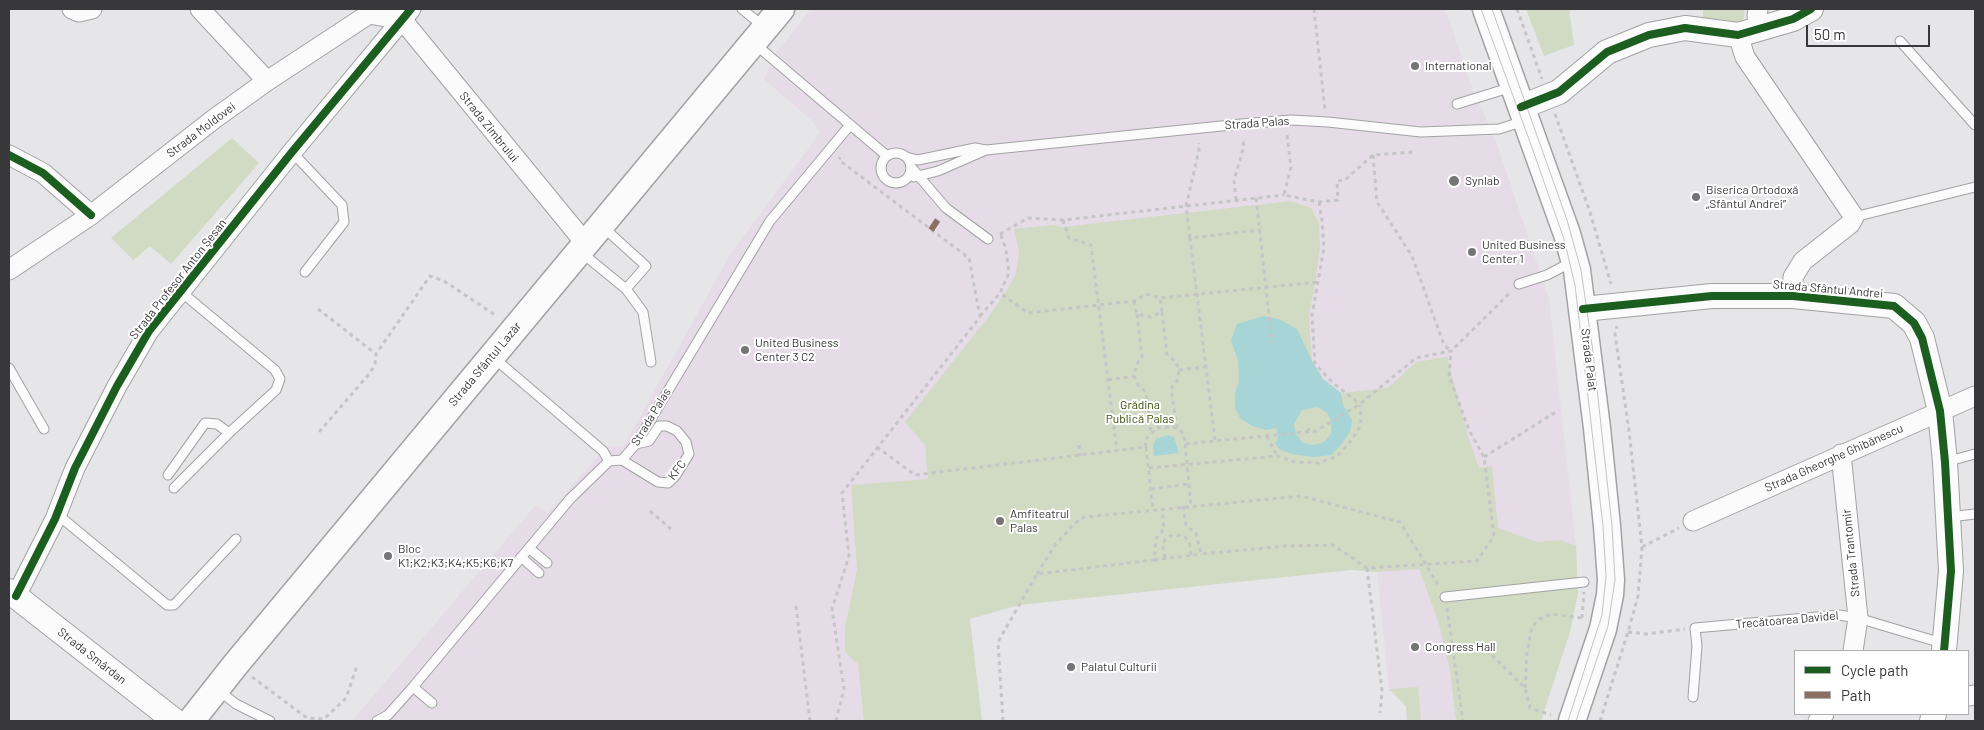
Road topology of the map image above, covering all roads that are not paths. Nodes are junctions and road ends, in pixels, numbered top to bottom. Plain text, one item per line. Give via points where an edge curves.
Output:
1 (72, 9) edge
2 (92, 9) edge
3 (200, 9) edge
4 (742, 9) edge
5 (1486, 9) edge
6 (1811, 9) edge
7 (402, 12) edge
8 (1760, 19) edge
9 (766, 26) edge
10 (1738, 34) junction
11 (1900, 41) dead end
12 (267, 81) junction
13 (1457, 104) dead end
14 (1521, 105) junction
15 (850, 125) junction
16 (1975, 125) edge
17 (986, 150) junction
18 (292, 152) junction
19 (9, 155) edge
20 (906, 157) junction
21 (885, 160) junction
22 (911, 167) junction
23 (918, 176) junction
24 (907, 178) junction
25 (1975, 187) edge
26 (91, 215) junction
27 (1854, 217) junction
28 (589, 240) junction
29 (988, 240) dead end
30 (1574, 261) junction
31 (9, 270) edge
32 (305, 272) dead end
33 (1519, 284) road end
34 (626, 289) junction
35 (180, 291) junction
36 (1792, 296) junction
37 (1583, 309) junction
38 (492, 356) junction
39 (651, 362) dead end
40 (9, 368) edge
41 (1975, 396) edge
42 (1940, 411) junction
43 (44, 429) dead end
44 (229, 433) junction
45 (636, 444) junction
46 (1842, 454) junction
47 (1975, 454) edge
48 (622, 460) junction
49 (609, 461) junction
50 (1945, 462) junction
51 (168, 475) dead end
52 (174, 488) dead end
53 (1975, 514) edge
54 (1948, 517) junction
55 (55, 519) junction
56 (1693, 521) road end
57 (236, 539) dead end
58 (529, 548) junction
59 (521, 557) junction
60 (547, 564) dead end
61 (539, 573) dead end
62 (1584, 582) road end
63 (12, 594) edge
64 (1445, 597) road end
65 (1858, 618) junction
66 (1944, 647) edge
67 (1853, 650) edge
68 (413, 687) junction
69 (216, 689) junction
70 (1692, 697) dead end
71 (432, 703) dead end
72 (1559, 714) edge
73 (391, 718) edge
74 (175, 721) edge
75 (191, 721) edge
76 (270, 721) edge
77 (377, 721) edge

1 - 2 street via 79,12
3 - 12 street
4 - 9 lane, Strada Palas
5 - 14 main road, Strada Palat
6 - 8 street via 1794,19
7 - 12 street, Strada Moldovei via 369,14
7 - 18 street, Strada Profesor Anton Șesan
7 - 28 street, Strada Zimbrului
8 - 10 street
9 - 15 lane, Strada Palas
9 - 28 main road, Strada Sfântul Lazăr
10 - 14 street via 1685,28 1649,34 1607,52 1559,92
10 - 27 street via 1745,57
11 - 16 lane
12 - 26 street, Strada Moldovei
13 - 14 lane
14 - 17 lane, Strada Palas via 1499,129 1421,132 1291,120
14 - 30 main road, Strada Palat
15 - 21 lane, Strada Palas
15 - 45 lane, Strada Palas via 770,221
17 - 20 lane, Strada Palas via 974,148 918,160
17 - 23 lane, Strada Palas
18 - 32 lane via 342,205 344,222
18 - 35 street, Strada Profesor Anton Șesan
19 - 26 street via 43,173
20 - 21 lane, Strada Palas via 896,153
20 - 22 lane
21 - 24 lane, Strada Palas via 882,174 889,181 898,183
22 - 23 lane
22 - 24 lane
23 - 24 lane, Strada Palas
23 - 29 lane via 946,208
25 - 27 lane
26 - 31 street, Strada Moldovei
27 - 36 street, Strada Sfântul Andrei via 1850,224 1803,261 1793,276
28 - 34 lane
28 - 34 lane via 646,266
28 - 38 main road, Strada Sfântul Lazăr
30 - 33 lane via 1547,276
30 - 37 main road, Strada Palat
34 - 39 lane via 643,312
35 - 44 lane via 276,370 280,379 276,390
35 - 55 street, Strada Profesor Anton Șesan via 149,331 117,386 75,468
36 - 37 street, Strada Sfântul Andrei via 1712,296
36 - 42 street, Strada Sfântul Andrei via 1894,306 1914,323 1922,338
37 - 72 main road, Strada Palat via 1598,428 1610,580 1602,629
38 - 49 lane via 603,451
38 - 69 main road, Strada Sfântul Lazăr
40 - 43 lane
41 - 42 street, Strada Gheorghe Ghibănescu
42 - 46 street, Strada Gheorghe Ghibănescu
42 - 50 street, Strada Sfântul Andrei
44 - 51 lane via 216,424 205,423
44 - 52 lane
45 - 48 lane, Strada Palas
45 - 48 lane, KFC via 649,441 659,426 667,426 677,431 686,442 689,454 668,483 658,482
46 - 56 street, Strada Gheorghe Ghibănescu
46 - 65 street, Strada Trantomir
47 - 50 lane
48 - 49 lane
49 - 58 lane via 570,499
50 - 54 street, Strada Sfântul Andrei
53 - 54 lane
54 - 66 street, Strada Sfântul Andrei via 1951,571
55 - 57 lane via 63,520 168,605 174,605
55 - 63 street, Strada Profesor Anton Șesan
58 - 59 lane
58 - 60 lane
59 - 61 lane
59 - 68 lane
62 - 64 lane
63 - 74 street, Strada Smârdan
65 - 66 lane, Trecătoarea Davidel
65 - 67 street, Strada Trantomir
65 - 70 lane, Trecătoarea Davidel via 1839,615 1695,628 1697,646
68 - 71 lane
68 - 73 lane
69 - 75 main road, Strada Sfântul Lazăr
69 - 76 lane via 236,704
73 - 77 lane

